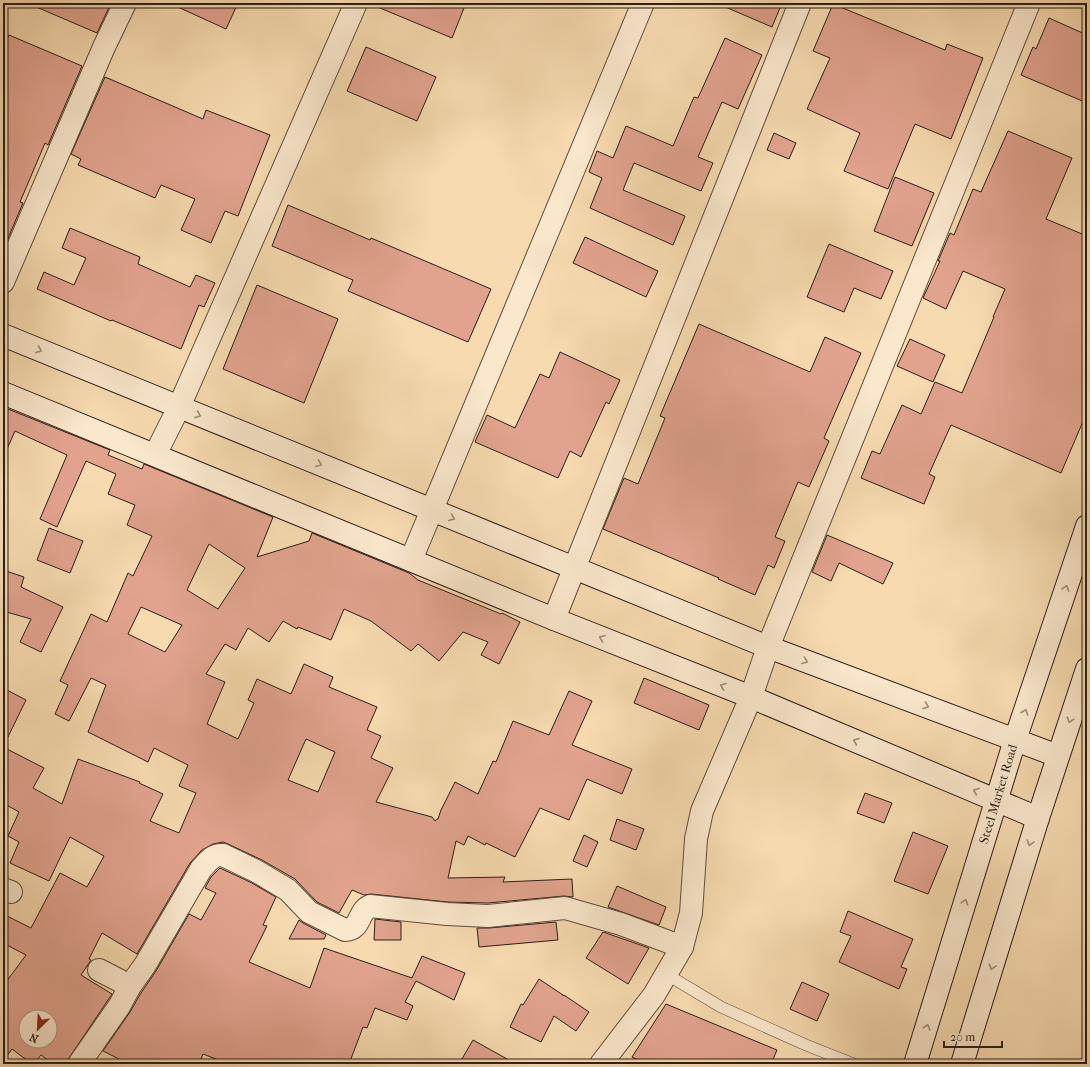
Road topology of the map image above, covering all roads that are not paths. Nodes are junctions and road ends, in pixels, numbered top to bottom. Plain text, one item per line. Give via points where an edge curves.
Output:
1 (124, 3) edge
2 (356, 3) edge
3 (642, 3) edge
4 (800, 3) edge
5 (1029, 3) edge
6 (3, 282) edge
7 (3, 335) edge
8 (3, 393) edge
9 (179, 407) junction
10 (156, 456) junction
11 (431, 510) junction
12 (1087, 526) edge
13 (411, 560) junction
14 (573, 568) junction
15 (554, 619) junction
16 (768, 647) junction
17 (1087, 669) edge
18 (751, 697) junction
19 (1015, 740) junction
20 (1058, 756) junction
21 (996, 800) junction
22 (1038, 818) junction
23 (682, 947) junction
24 (99, 970) dead end
25 (666, 974) junction
26 (130, 986) junction
27 (79, 1064) edge
28 (601, 1064) edge
29 (854, 1064) edge
30 (916, 1064) edge
31 (962, 1064) edge

1 - 6 street
2 - 9 street
3 - 11 street
4 - 14 street
5 - 16 street
7 -> 9 street
8 - 10 street
9 - 10 street
9 -> 11 street
10 - 13 street
11 - 13 street
11 -> 14 street
19 -> 12 street, Steel Market Road
13 - 15 street
14 - 15 street
14 - 16 street
18 -> 15 street
16 - 18 street
16 -> 19 street
17 -> 20 street
21 -> 18 street
18 - 23 street via 702,811 696,839 691,913
19 - 20 street
19 - 21 street, Steel Market Road
20 - 22 street
21 - 22 street
30 -> 21 street, Steel Market Road
22 -> 31 street
23 - 25 street
23 - 26 street via 621,924 564,908 488,916 370,906 365,909 356,926 345,930 309,912 288,890 256,870 218,854 201,869
24 - 26 street
25 - 28 street via 654,995
25 - 29 lane via 721,1007
26 - 27 street via 120,1005

